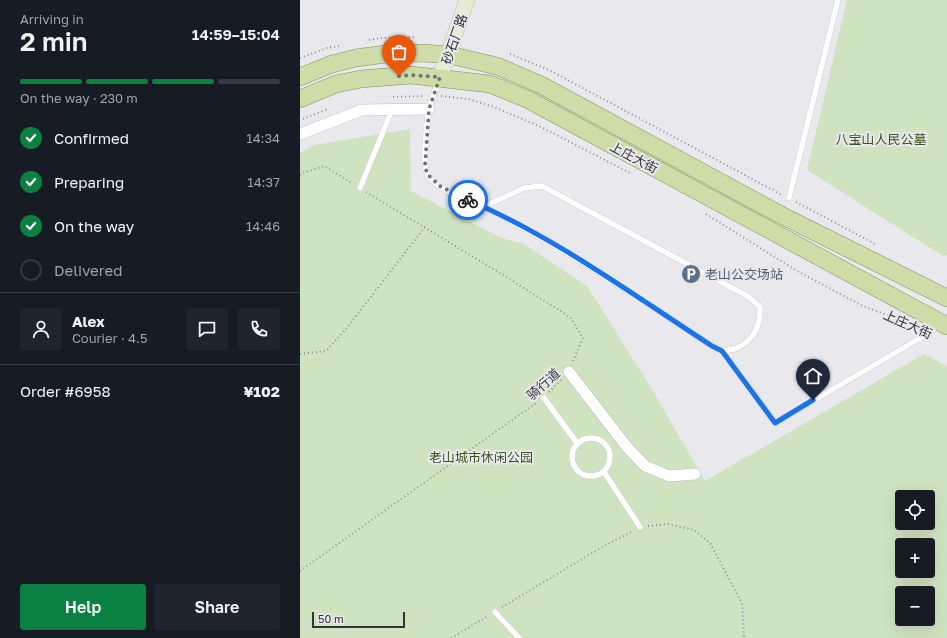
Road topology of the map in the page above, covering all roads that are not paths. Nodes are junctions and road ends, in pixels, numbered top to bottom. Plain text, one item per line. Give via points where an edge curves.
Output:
1 (467, 0) edge
2 (838, 0) edge
3 (448, 55) junction
4 (300, 77) edge
5 (440, 77) junction
6 (300, 99) edge
7 (392, 109) junction
8 (429, 109) junction
9 (300, 134) edge
10 (360, 188) road end
11 (789, 198) dead end
12 (483, 207) junction
13 (947, 298) edge
14 (944, 324) edge
15 (722, 351) junction
16 (569, 372) road end
17 (544, 398) road end
18 (577, 443) junction
19 (604, 472) junction
20 (695, 474) dead end
21 (640, 527) road end
22 (494, 612) road end
23 (519, 638) edge

1 - 3 street, 砂石厂路
2 - 11 lane
3 - 4 main road, 上庄大街 via 386,54 356,58 332,64
3 - 5 street, 砂石厂路
3 - 13 main road, 上庄大街 via 497,66 541,84 781,215
5 - 6 main road, 上庄大街 via 411,75 361,79 336,84
5 - 8 lane
5 - 14 main road, 上庄大街 via 490,84 529,100
7 - 8 street
7 - 9 street via 362,110
7 - 10 lane
8 - 12 lane via 425,165 427,174 448,192
12 - 15 lane via 597,271
12 - 15 lane via 524,188 542,186 749,297 760,307 760,317 754,335 738,348
14 - 15 lane via 775,423
16 - 20 street via 627,447 645,466 669,476
17 - 18 lane
18 - 19 lane via 571,455 574,468 584,476 598,476
18 - 19 lane via 595,438 605,444 610,461
19 - 21 lane
22 - 23 lane

